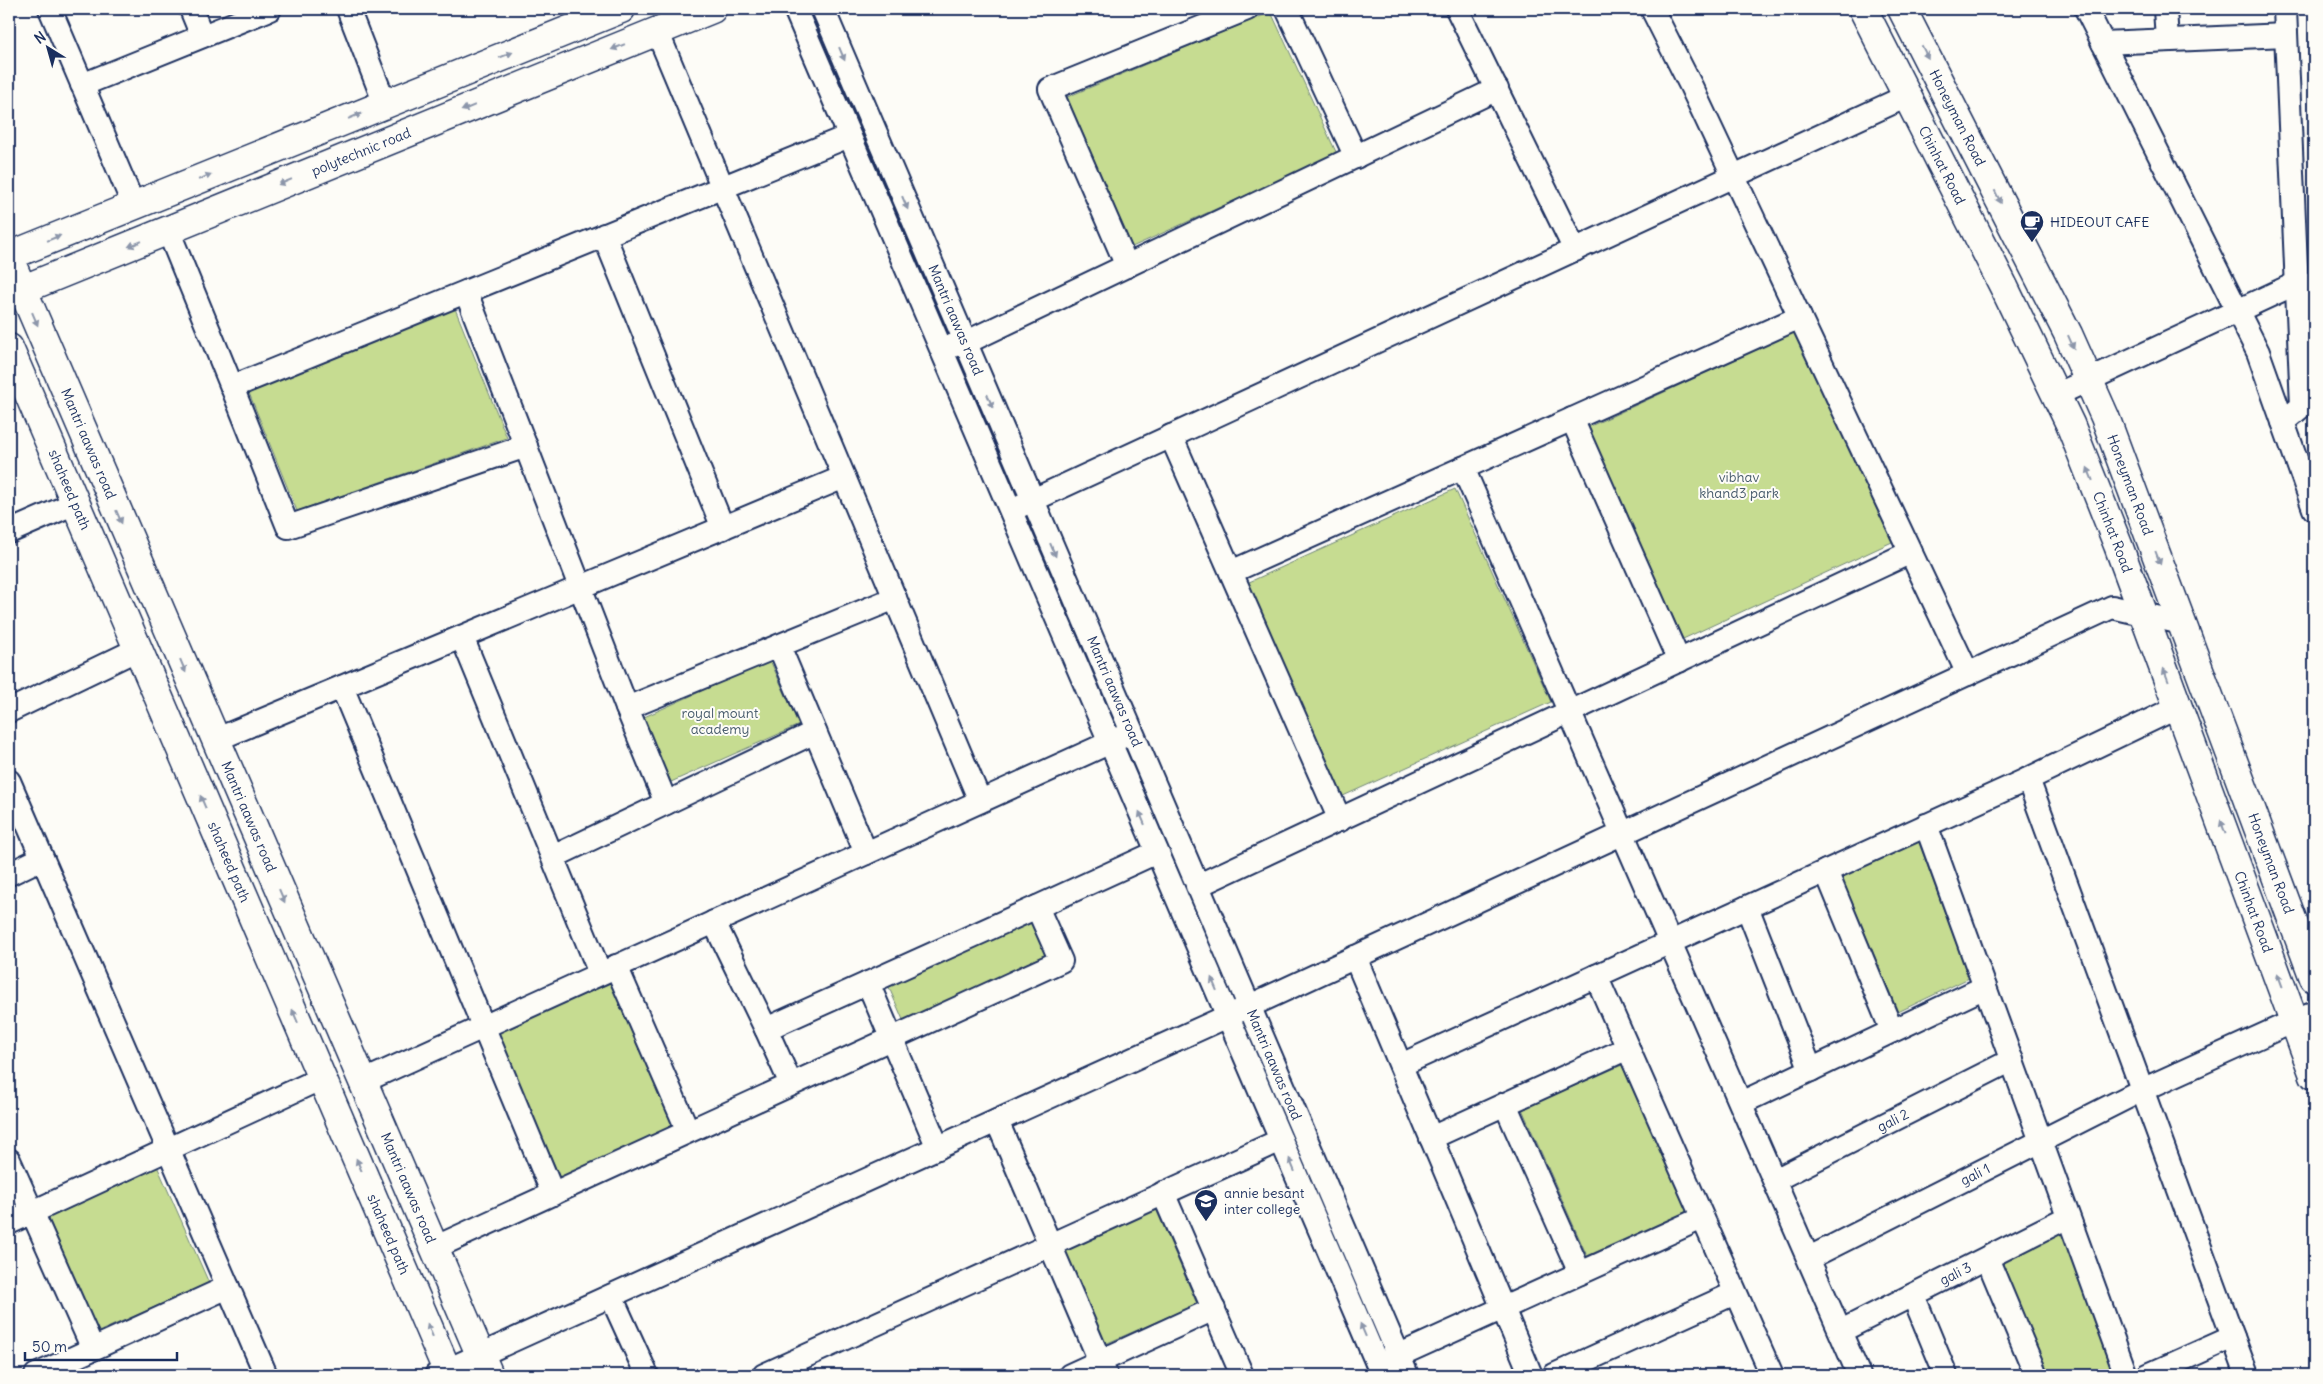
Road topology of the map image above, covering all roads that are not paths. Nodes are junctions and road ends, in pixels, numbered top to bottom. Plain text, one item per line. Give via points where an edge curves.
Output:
1 (50, 9) edge
2 (191, 9) edge
3 (270, 9) edge
4 (348, 9) edge
5 (621, 9) edge
6 (712, 9) edge
7 (794, 9) edge
8 (823, 9) edge
9 (1247, 9) edge
10 (1287, 9) edge
11 (1457, 9) edge
12 (1652, 9) edge
13 (1863, 9) edge
14 (1902, 9) edge
15 (2086, 9) edge
16 (2165, 9) edge
17 (2285, 9) edge
18 (657, 31) junction
19 (2286, 35) junction
20 (202, 36) junction
21 (2167, 40) junction
22 (2103, 43) junction
23 (82, 85) junction
24 (1497, 89) junction
25 (1907, 96) junction
26 (384, 104) junction
27 (849, 136) junction
28 (1356, 156) junction
29 (1734, 177) junction
30 (722, 188) junction
31 (134, 206) junction
32 (168, 230) junction
33 (604, 235) junction
34 (1575, 250) junction
35 (9, 257) edge
36 (1127, 266) junction
37 (2305, 284) edge
38 (15, 292) edge
39 (466, 292) junction
40 (2237, 311) junction
41 (1800, 317) junction
42 (965, 343) junction
43 (9, 348) edge
44 (940, 348) junction
45 (2088, 380) junction
46 (232, 386) junction
47 (2056, 396) junction
48 (1572, 419) junction
49 (2283, 422) junction
50 (1171, 436) junction
51 (526, 446) junction
52 (2305, 455) edge
53 (1463, 468) junction
54 (844, 477) junction
55 (1032, 500) junction
56 (75, 503) junction
57 (2314, 509) edge
58 (1010, 510) junction
59 (723, 528) junction
60 (9, 532) edge
61 (1911, 552) junction
62 (1231, 572) junction
63 (581, 587) junction
64 (895, 598) junction
65 (2143, 613) junction
66 (2182, 623) junction
67 (462, 637) junction
68 (779, 646) junction
69 (138, 649) junction
70 (1679, 661) junction
71 (1968, 674) junction
72 (342, 687) junction
73 (2178, 707) junction
74 (627, 708) junction
75 (9, 711) edge
76 (1570, 712) junction
77 (815, 732) junction
78 (1132, 733) junction
79 (215, 740) junction
80 (1110, 742) junction
81 (2028, 779) junction
82 (9, 781) edge
83 (980, 801) junction
84 (666, 803) junction
85 (1340, 820) junction
86 (1926, 825) junction
87 (1623, 834) junction
88 (1157, 852) junction
89 (866, 853) junction
90 (553, 857) junction
91 (42, 858) junction
92 (1826, 871) junction
93 (9, 874) edge
94 (1197, 886) junction
95 (1747, 907) junction
96 (1036, 908) junction
97 (714, 922) junction
98 (1671, 942) junction
99 (1355, 957) junction
100 (608, 970) junction
101 (1596, 976) junction
102 (2314, 978) edge
103 (868, 983) junction
104 (1985, 986) junction
105 (1248, 1007) junction
106 (1228, 1016) junction
107 (2304, 1016) edge
108 (483, 1027) junction
109 (766, 1029) junction
110 (1892, 1030) junction
111 (891, 1038) junction
112 (1628, 1048) junction
113 (2012, 1060) junction
114 (1401, 1065) junction
115 (1811, 1070) junction
116 (2314, 1075) edge
117 (322, 1078) junction
118 (362, 1082) junction
119 (791, 1084) junction
120 (2142, 1090) junction
121 (1741, 1103) junction
122 (1505, 1104) junction
123 (997, 1121) junction
124 (688, 1132) junction
125 (1431, 1138) junction
126 (1281, 1140) junction
127 (2041, 1141) junction
128 (938, 1148) junction
129 (168, 1149) junction
130 (9, 1160) edge
131 (1775, 1180) junction
132 (1163, 1193) junction
133 (553, 1194) junction
134 (32, 1212) junction
135 (2068, 1217) junction
136 (1702, 1218) junction
137 (9, 1223) edge
138 (1050, 1245) junction
139 (434, 1248) junction
140 (1809, 1258) junction
141 (1987, 1258) junction
142 (1580, 1273) junction
143 (228, 1287) junction
144 (1735, 1293) junction
145 (1913, 1295) junction
146 (611, 1296) junction
147 (1503, 1308) junction
148 (1214, 1309) junction
149 (1841, 1331) junction
150 (2233, 1337) junction
151 (93, 1349) junction
152 (484, 1365) edge
153 (1402, 1365) edge
154 (1103, 1368) edge
155 (1380, 1370) edge
156 (778, 1372) edge
157 (1765, 1373) edge
158 (444, 1374) edge
159 (36, 1375) edge
160 (266, 1375) edge
161 (647, 1375) edge
162 (1070, 1375) edge
163 (1242, 1375) edge
164 (1531, 1375) edge
165 (1554, 1375) edge
166 (1859, 1375) edge
167 (1946, 1375) edge
168 (2036, 1375) edge
169 (2126, 1375) edge
170 (2148, 1375) edge
171 (2247, 1375) edge

1 - 23 street
2 - 20 street
3 - 20 street
4 - 26 street
26 -> 5 street
6 - 18 street, polytechnic road
7 - 27 street
8 -> 42 street, Mantri aawas road
9 - 36 street via 1050,88
10 - 28 street
11 - 24 street
12 - 29 street
13 - 25 street, Chinhat Road
14 -> 45 street, Honeyman Road via 2068,334
15 - 22 street
16 - 21 street
17 - 19 street
18 - 30 street
18 -> 32 street, polytechnic road
19 - 21 street
19 - 37 street
20 - 23 street
21 - 22 street
22 - 40 street
23 - 31 street
24 - 28 street
24 - 34 street
25 - 29 street
25 - 47 street, Chinhat Road
31 -> 26 street
27 - 30 street
27 - 44 street
28 - 36 street
29 - 34 street
29 - 41 street
30 - 33 street
30 - 54 street
35 -> 31 street
32 -> 38 street, polytechnic road
32 - 46 street
33 - 39 street
33 - 59 street
34 - 50 street
35 - 38 street, Mantri aawas road
36 - 42 street
37 - 40 street
37 - 49 street via 2302,406
38 -> 79 street, Mantri aawas road
39 - 46 street
39 - 51 street
40 - 45 street
40 - 49 street via 2258,352
41 - 48 street
41 - 61 street
42 - 44 street
42 -> 55 street, Mantri aawas road
43 - 56 street, shaheed path
44 - 58 street
45 - 47 street
45 -> 66 street, Honeyman Road via 2105,417
46 - 51 street via 288,527
65 -> 47 street, Chinhat Road via 2070,424
48 - 53 street
48 - 70 street
49 - 52 street
50 - 55 street
50 - 62 street
51 - 63 street
52 - 57 street
53 - 62 street
53 - 76 street
54 - 59 street
54 - 64 street
55 - 58 street
55 -> 78 street, Mantri aawas road
56 - 60 street
56 - 69 street, shaheed path
58 - 80 street
59 - 63 street
61 - 70 street
61 - 71 street
62 - 85 street
63 - 67 street
63 - 74 street
64 - 68 street
64 - 83 street
65 - 66 street
65 - 71 street via 2112,607
73 -> 65 street, Chinhat Road
66 - 102 street, Honeyman Road
67 - 72 street
67 - 90 street
68 - 74 street
68 - 77 street
69 - 75 street
117 -> 69 street, shaheed path
70 - 76 street
71 - 87 street
72 - 79 street
72 - 108 street
73 - 81 street
107 -> 73 street, Chinhat Road
74 - 84 street
76 - 85 street
76 - 87 street
77 - 84 street
77 - 89 street
78 - 80 street
78 - 94 street, Mantri aawas road
79 -> 118 street, Mantri aawas road
80 - 83 street
88 -> 80 street
81 - 86 street
81 - 120 street
82 - 91 street
83 - 89 street
84 - 90 street
85 - 94 street
86 - 92 street
86 - 104 street
87 - 98 street
87 - 99 street
88 - 96 street
106 -> 88 street
89 - 97 street
90 - 100 street
91 - 93 street
91 - 129 street
92 - 95 street
92 - 110 street
94 - 105 street, Mantri aawas road
95 - 98 street
95 - 115 street
96 - 103 street
96 - 111 street via 1061,961
97 - 100 street
97 - 109 street
98 - 101 street
98 - 121 street
99 - 105 street
99 - 114 street
100 - 108 street
100 - 124 street
101 - 112 street
101 - 114 street
103 - 109 street
103 - 111 street
104 - 110 street
104 - 113 street
105 - 106 street
105 - 153 street, Mantri aawas road
106 - 123 street
106 - 126 street
107 - 116 street, Chinhat Road
107 - 120 street, gali 1
108 - 118 street
108 - 133 street
109 - 119 street
110 - 115 street
111 - 119 street
111 - 128 street
112 - 122 street
112 - 136 street
113 - 127 street
113 - 131 street, gali 2
114 - 125 street
115 - 121 street
117 - 129 street
158 -> 117 street, shaheed path
118 - 139 street, Mantri aawas road
119 - 124 street
120 - 127 street, gali 1
120 - 150 street
121 - 131 street
122 - 125 street
122 - 142 street
123 - 128 street
123 - 138 street
124 - 133 street
125 - 147 street
126 - 132 street
155 -> 126 street
127 - 135 street
127 - 140 street, gali 1
128 - 146 street
129 - 134 street
129 - 143 street
130 - 134 street
131 - 140 street
132 - 138 street
132 - 148 street
133 - 139 street
134 - 137 street
134 - 151 street
135 - 141 street, gali 3
135 - 169 street
136 - 142 street
136 - 144 street
138 - 154 street
138 - 156 street
139 - 152 street, Mantri aawas road
140 - 149 street
141 - 145 street, gali 3
141 - 168 street
142 - 147 street
143 - 151 street
143 - 160 street
144 - 157 street
144 - 165 street
145 - 149 street, gali 3
145 - 167 street
146 - 152 street
146 - 161 street
147 - 153 street
147 - 164 street
148 - 154 street
148 - 163 street
149 - 166 street
150 - 170 street
150 - 171 street
151 - 159 street
152 - 158 street
153 - 155 street
154 - 162 street

